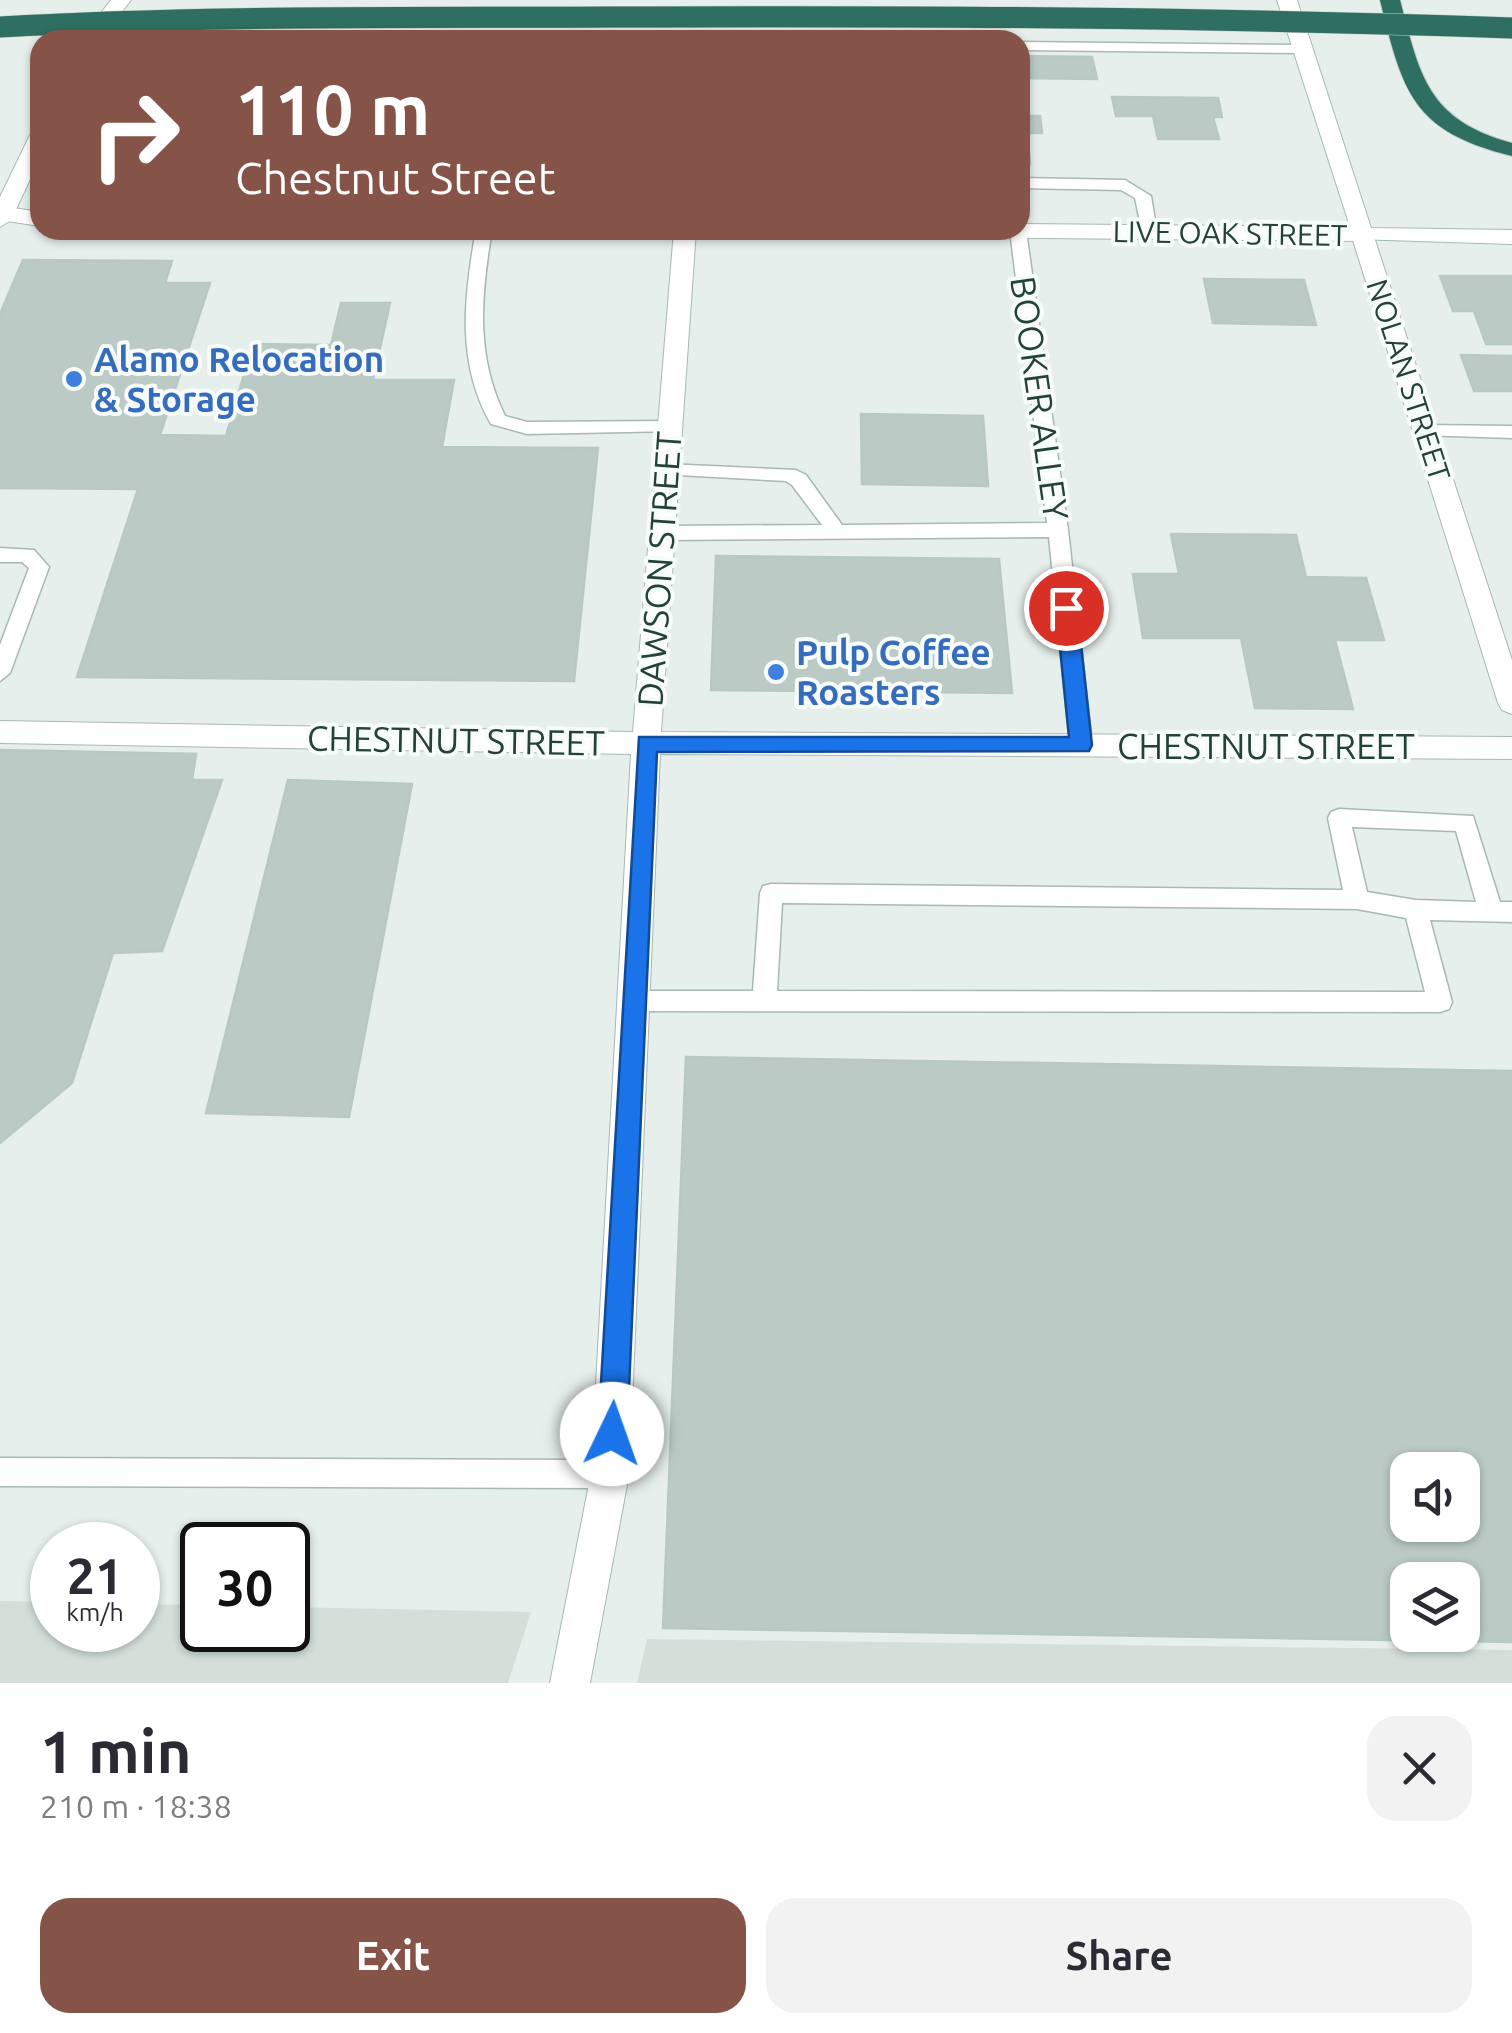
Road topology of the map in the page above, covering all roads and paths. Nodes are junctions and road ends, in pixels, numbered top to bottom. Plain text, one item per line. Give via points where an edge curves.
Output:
1 (121, 0) edge
2 (1287, 0) edge
3 (1390, 0) edge
4 (1512, 28) edge
5 (0, 30) edge
6 (98, 30) edge
7 (1030, 46) edge
8 (1304, 49) junction
9 (1512, 150) edge
10 (30, 156) edge
11 (1030, 183) edge
12 (1, 216) edge
13 (30, 217) edge
14 (1030, 230) edge
15 (1149, 232) junction
16 (1362, 234) junction
17 (1512, 237) edge
18 (483, 240) edge
19 (684, 240) edge
20 (1019, 240) edge
21 (670, 427) junction
22 (1426, 431) junction
23 (1512, 432) edge
24 (667, 470) junction
25 (1058, 530) junction
26 (837, 532) junction
27 (662, 533) junction
28 (0, 554) edge
29 (0, 673) edge
30 (1512, 703) edge
31 (0, 732) edge
32 (646, 743) junction
33 (1081, 745) junction
34 (1512, 748) edge
35 (1357, 900) junction
36 (1416, 910) junction
37 (1501, 912) edge
38 (634, 1001) junction
39 (764, 1001) junction
40 (0, 1472) edge
41 (610, 1474) junction
42 (570, 1683) edge

1 - 6 street
2 - 8 street, NOLAN STREET
3 - 9 highway via 1412,82 1428,110 1467,136
4 - 5 highway, bridge via 1169,17 269,17
7 - 8 lane
8 - 16 street, NOLAN STREET
10 - 12 street
11 - 15 lane via 1125,185 1143,196
12 - 13 street
14 - 15 street, LIVE OAK STREET
15 - 16 street, LIVE OAK STREET
16 - 17 street, LIVE OAK STREET
16 - 22 street, NOLAN STREET
18 - 21 lane via 470,329 484,396 498,420 526,428
19 - 21 street, DAWSON STREET
20 - 25 lane, BOOKER ALLEY
21 - 24 street, DAWSON STREET
22 - 23 lane
22 - 30 street, NOLAN STREET
24 - 26 lane via 789,475
24 - 27 street, DAWSON STREET
25 - 26 lane
25 - 33 lane, BOOKER ALLEY
26 - 27 lane
27 - 32 street, DAWSON STREET
28 - 29 lane via 26,554 39,568
31 - 32 street, CHESTNUT STREET
32 - 33 street, CHESTNUT STREET
32 - 38 street, DAWSON STREET
33 - 34 street, CHESTNUT STREET
35 - 36 lane
35 - 37 lane via 1339,818 1465,822
35 - 39 lane via 771,892
36 - 37 lane
36 - 39 lane via 1440,1002
38 - 39 lane
38 - 41 street, DAWSON STREET
40 - 41 lane
41 - 42 street, DAWSON STREET

